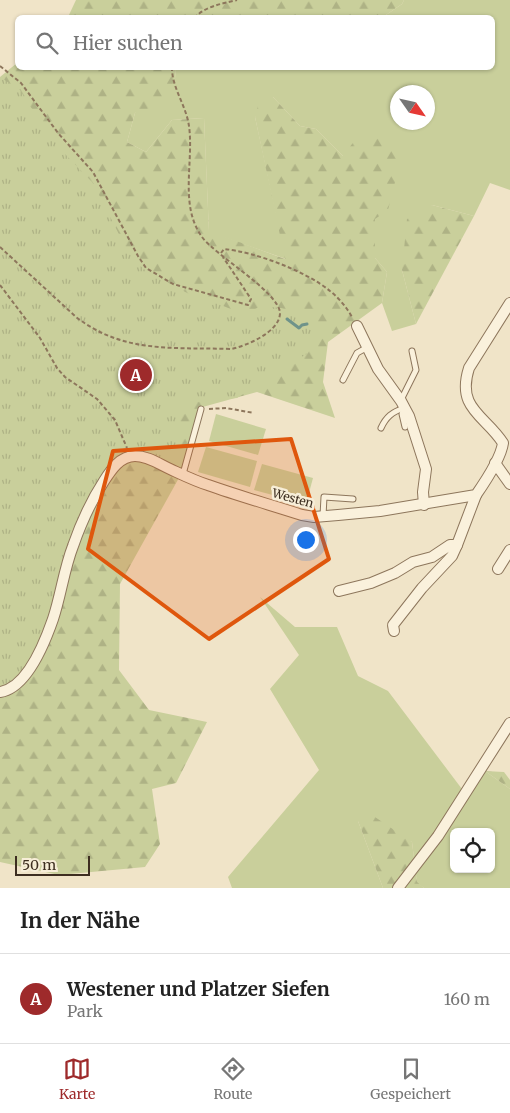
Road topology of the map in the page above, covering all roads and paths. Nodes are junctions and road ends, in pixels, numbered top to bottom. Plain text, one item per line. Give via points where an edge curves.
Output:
1 (237, 0) edge
2 (197, 15) edge
3 (0, 66) edge
4 (172, 70) edge
5 (0, 247) edge
6 (221, 254) junction
7 (0, 285) edge
8 (510, 303) edge
9 (357, 326) joint
10 (366, 348) junction
11 (412, 351) dead end
12 (343, 380) dead end
13 (403, 404) junction
14 (201, 409) joint
15 (254, 412) dead end
16 (405, 427) dead end
17 (381, 428) dead end
18 (131, 456) junction
19 (495, 463) junction
20 (186, 476) junction
21 (510, 484) edge
22 (476, 495) junction
23 (353, 499) dead end
24 (424, 504) junction
25 (323, 516) junction
26 (457, 545) junction
27 (510, 550) edge
28 (498, 570) dead end
29 (339, 592) dead end
30 (394, 631) dead end
31 (0, 692) edge
32 (510, 723) edge
33 (398, 888) edge

1 - 2 path via 212,6
3 - 6 path via 21,83 58,134 93,172 146,268 173,284 248,305 251,299
4 - 6 path via 189,126 189,202 202,236
5 - 6 path via 63,307 90,327 115,339 151,348 242,347 263,336 279,319 278,305
6 - 9 path via 224,249 251,253 315,280 339,299
7 - 18 path via 40,338 57,368 96,399 115,420
8 - 19 street via 466,376 467,394 474,412 502,443
9 - 10 street
10 - 12 lane via 357,353
10 - 13 street
11 - 13 lane via 416,370
13 - 16 lane
13 - 17 lane
13 - 24 street via 426,469
14 - 15 path
14 - 20 lane
18 - 20 street, Westen via 152,460
18 - 31 street via 111,470 92,502 73,546 54,618 37,655 24,677 15,686
19 - 21 street
19 - 22 street
20 - 25 street, Westen via 302,515
22 - 24 street, Westen
22 - 26 street
23 - 25 lane via 324,497
24 - 25 street, Westen
26 - 29 street via 450,545 395,573
26 - 30 street via 452,556 393,625
27 - 28 street
32 - 33 street via 438,836

